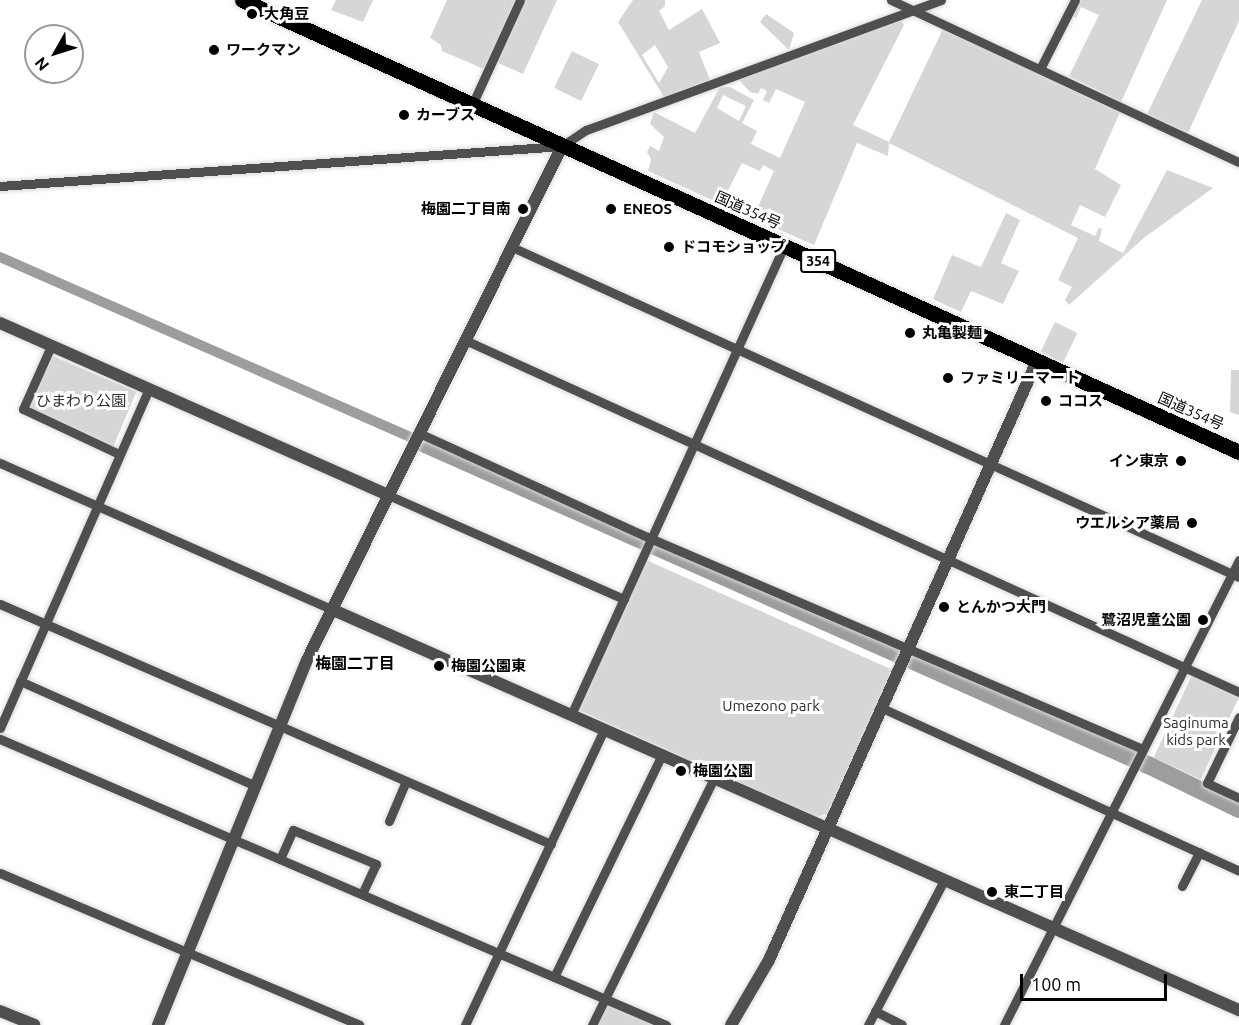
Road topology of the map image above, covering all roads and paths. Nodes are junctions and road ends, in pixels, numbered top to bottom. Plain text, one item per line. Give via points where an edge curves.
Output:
1 (242, 0) edge
2 (520, 0) edge
3 (891, 0) edge
4 (941, 0) edge
5 (1075, 0) edge
6 (269, 5) edge
7 (913, 10) junction
8 (1041, 67) junction
9 (472, 105) junction
10 (562, 146) junction
11 (1239, 162) edge
12 (0, 186) edge
13 (784, 246) junction
14 (512, 247) junction
15 (0, 323) edge
16 (465, 340) junction
17 (51, 346) junction
18 (737, 349) junction
19 (1037, 361) junction
20 (149, 389) junction
21 (417, 437) junction
22 (694, 445) junction
23 (1239, 452) edge
24 (119, 453) junction
25 (0, 463) edge
26 (990, 464) junction
27 (388, 495) junction
28 (97, 507) junction
29 (652, 539) junction
30 (947, 560) junction
31 (1239, 560) edge
32 (1235, 576) edge
33 (624, 599) junction
34 (0, 604) edge
35 (331, 609) junction
36 (46, 624) junction
37 (908, 648) junction
38 (1185, 667) junction
39 (20, 681) junction
40 (1239, 692) edge
41 (882, 708) junction
42 (571, 715) junction
43 (1239, 717) edge
44 (279, 726) junction
45 (0, 728) edge
46 (604, 730) junction
47 (0, 739) edge
48 (1143, 749) junction
49 (662, 755) junction
50 (714, 778) junction
51 (406, 781) junction
52 (254, 785) junction
53 (1239, 798) edge
54 (1112, 811) junction
55 (389, 821) dead end
56 (827, 828) junction
57 (234, 839) junction
58 (551, 844) junction
59 (1198, 852) junction
60 (280, 859) junction
61 (1239, 871) edge
62 (0, 873) edge
63 (944, 879) junction
64 (1182, 886) dead end
65 (362, 894) junction
66 (1053, 928) junction
67 (188, 952) junction
68 (499, 953) junction
69 (554, 977) junction
70 (606, 999) junction
71 (1239, 1010) edge
72 (0, 1011) edge
73 (875, 1011) junction
74 (34, 1025) edge
75 (158, 1025) edge
76 (358, 1025) edge
77 (465, 1025) edge
78 (592, 1025) edge
79 (666, 1025) edge
80 (731, 1025) edge
81 (868, 1025) edge
82 (902, 1025) edge
83 (1004, 1025) edge

1 - 6 highway, 国道354号 / 354
2 - 9 street
3 - 7 street
4 - 7 street
5 - 8 street
6 - 9 highway, 国道354号 / 354
7 - 8 street
7 - 10 street via 586,130
8 - 11 street
9 - 10 highway, 国道354号 / 354
10 - 12 street
10 - 13 highway, 国道354号 / 354
10 - 14 street
13 - 18 street
13 - 19 highway, 国道354号 / 354
14 - 16 street
14 - 18 street
15 - 17 street
16 - 21 street
16 - 22 street
17 - 20 street
17 - 24 street via 23,409
18 - 22 street
18 - 26 street
19 - 23 highway, 国道354号 / 354
19 - 26 street
20 - 24 street
20 - 27 street
21 - 27 street
21 - 29 street
22 - 29 street
22 - 30 street
24 - 28 street
25 - 28 street
26 - 30 street
26 - 32 street
27 - 33 street
27 - 35 street
28 - 35 street
28 - 36 street
29 - 33 street
29 - 37 street
30 - 37 street
30 - 38 street
31 - 32 street
32 - 38 street
33 - 42 street
34 - 36 street
35 - 42 street
35 - 44 street
36 - 39 street
36 - 44 street
37 - 41 street
37 - 48 street
38 - 40 street
38 - 48 street
39 - 45 street
39 - 52 street
41 - 54 street
41 - 56 street
42 - 46 street
43 - 53 street via 1207,783
44 - 51 street
44 - 52 street
46 - 49 street
46 - 58 street
47 - 57 street
48 - 54 street
49 - 50 street
49 - 69 street
50 - 56 street
50 - 70 street
51 - 55 street
51 - 58 street
52 - 57 street
54 - 59 street
54 - 66 street
56 - 63 street
56 - 80 street via 768,960
57 - 60 street
57 - 67 street
58 - 68 street
59 - 61 street
59 - 64 street
60 - 65 street
60 - 65 street via 293,830 376,864
62 - 67 street
63 - 66 street
63 - 73 street
65 - 68 street
66 - 71 street
66 - 83 street
67 - 75 street
67 - 76 street
68 - 69 street
68 - 77 street
69 - 70 street
70 - 78 street
70 - 79 street
72 - 74 street
73 - 81 street
73 - 82 street

